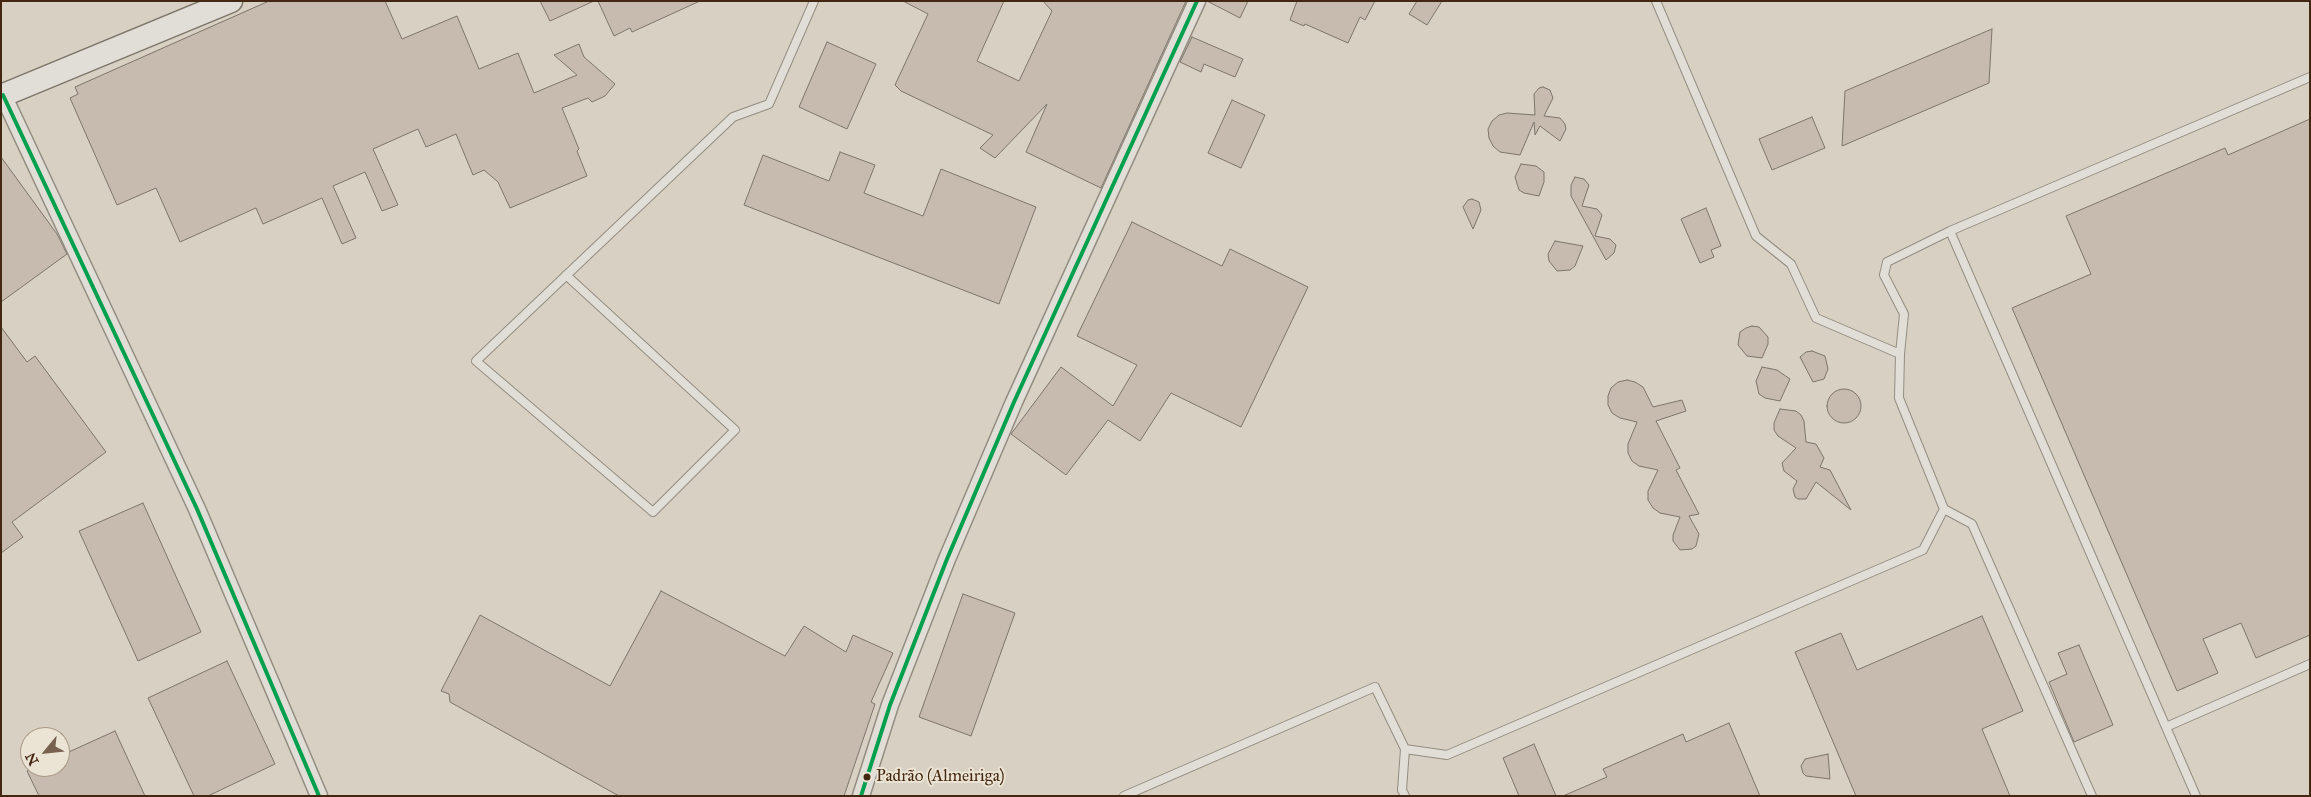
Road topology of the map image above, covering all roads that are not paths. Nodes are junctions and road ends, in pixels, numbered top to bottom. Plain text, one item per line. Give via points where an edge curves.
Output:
1 (231, 1) edge
2 (814, 1) edge
3 (1197, 1) edge
4 (1656, 1) edge
5 (2310, 77) edge
6 (2, 95) edge
7 (1950, 231) junction
8 (566, 275) junction
9 (1900, 354) junction
10 (1944, 509) junction
11 (2310, 664) edge
12 (2166, 727) junction
13 (1405, 750) junction
14 (319, 796) edge
15 (861, 796) edge
16 (1124, 796) edge
17 (1405, 796) edge
18 (2092, 796) edge
19 (2196, 796) edge

1 - 6 street
2 - 8 lane via 769,104 733,117
3 - 15 street via 950,550 890,705
4 - 9 lane via 1756,236 1791,264 1816,318
5 - 7 lane
6 - 14 street via 197,509
7 - 9 lane via 1887,262 1884,276 1904,314
7 - 12 lane
8 - 8 lane via 476,360 653,512 735,430
9 - 10 lane via 1899,398
10 - 13 lane via 1922,550 1447,755
10 - 18 lane via 1972,524
11 - 12 lane
12 - 19 lane
13 - 16 lane via 1375,687
13 - 17 lane via 1402,790

